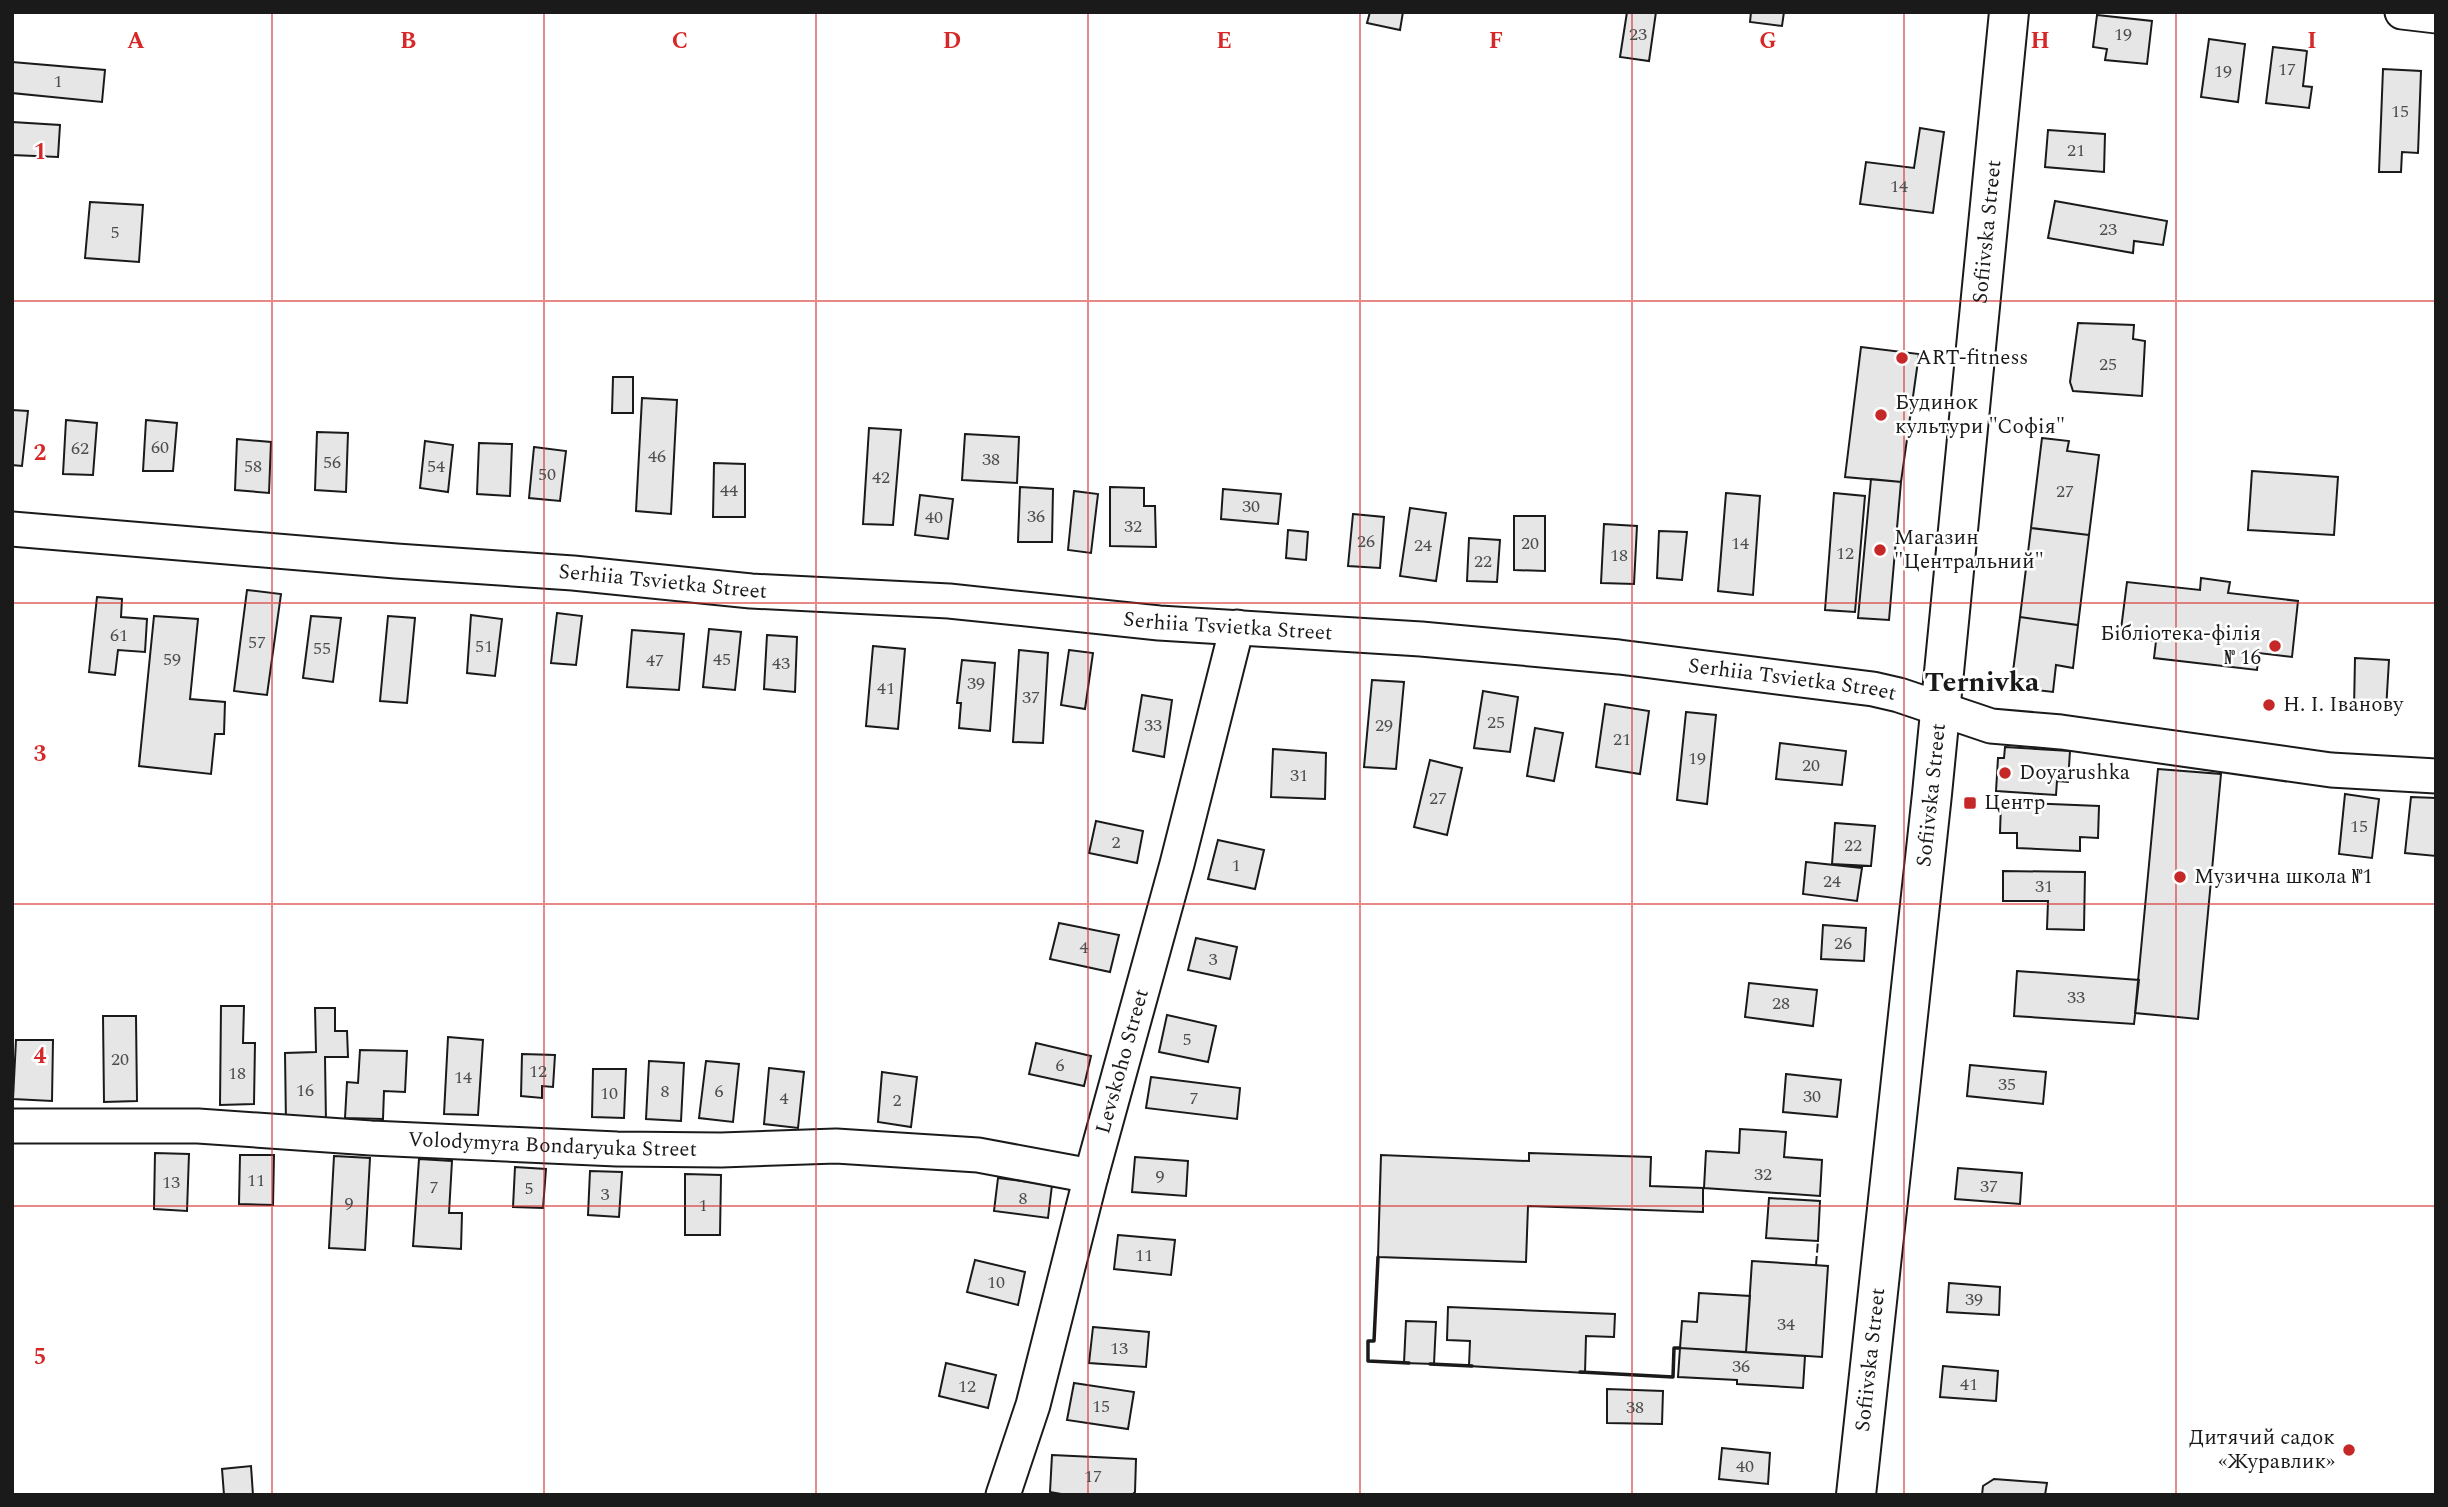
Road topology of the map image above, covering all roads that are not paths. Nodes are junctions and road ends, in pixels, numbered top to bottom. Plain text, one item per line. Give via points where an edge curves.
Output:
1 (2009, 12) edge
2 (2402, 12) edge
3 (2436, 16) edge
4 (12, 529) edge
5 (1237, 627) junction
6 (1940, 708) junction
7 (2436, 776) edge
8 (12, 1126) edge
9 (1091, 1176) junction
10 (1003, 1495) edge
11 (1856, 1495) edge

1 - 6 main road, Sofiivska Street
2 - 3 street
4 - 5 street, Serhiia Tsvietka Street
5 - 6 street, Serhiia Tsvietka Street via 1619,657 1873,689
5 - 9 street, Levskoho Street
6 - 7 street, Serhiia Tsvietka Street via 1991,726 2331,770
6 - 11 main road, Sofiivska Street
8 - 9 street, Volodymyra Bondaryuka Street via 198,1126 617,1149 836,1146 978,1156
9 - 10 street, Levskoho Street via 1033,1405

